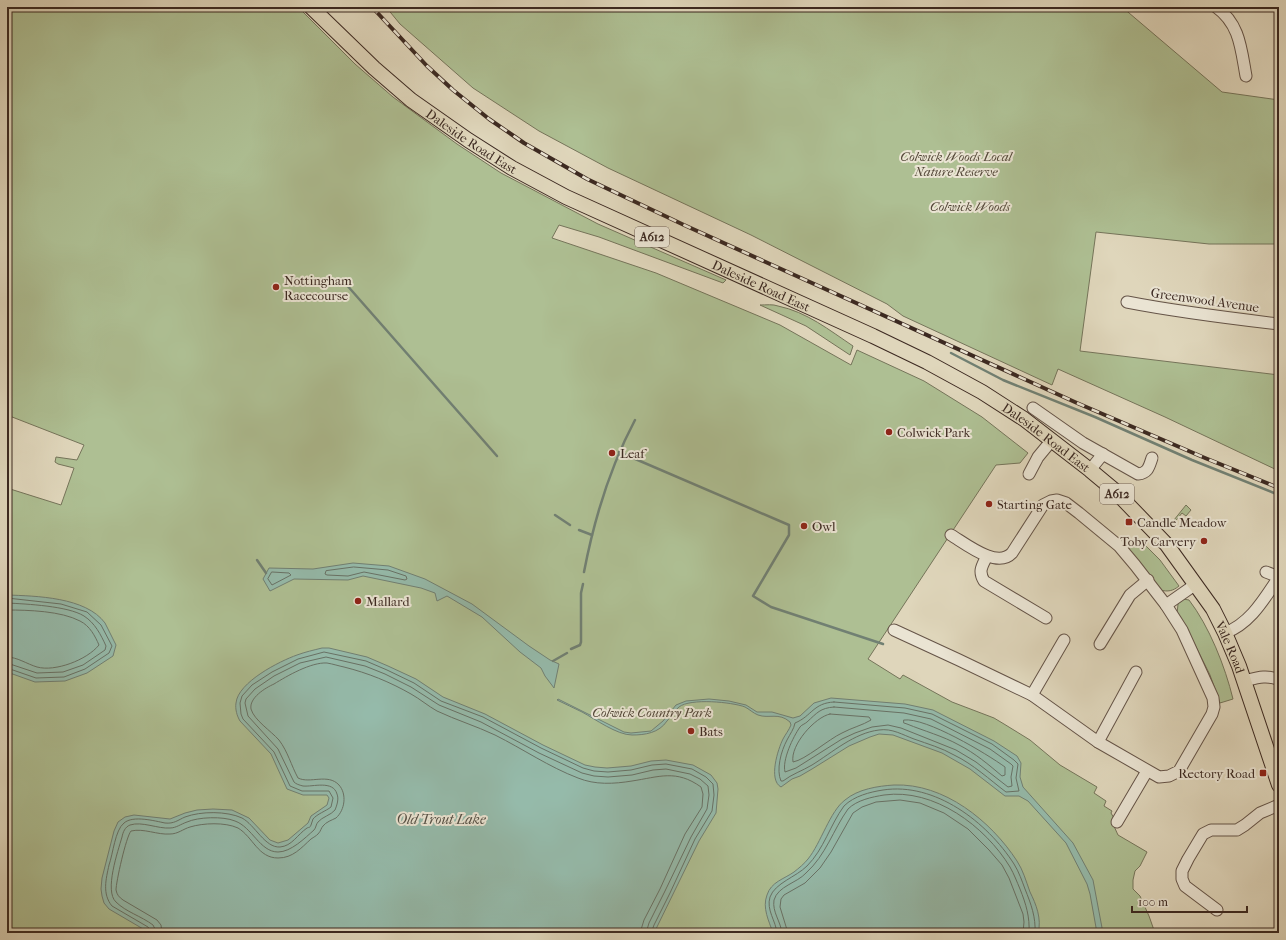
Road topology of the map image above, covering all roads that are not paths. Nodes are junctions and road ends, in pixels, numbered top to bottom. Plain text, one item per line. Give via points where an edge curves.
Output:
1 (311, 7) edge
2 (1216, 7) edge
3 (1246, 76) dead end
4 (1127, 302) dead end
5 (1279, 324) edge
6 (1037, 409) dead end
7 (1052, 440) junction
8 (1103, 454) junction
9 (1152, 458) dead end
10 (1090, 470) junction
11 (1029, 474) dead end
12 (951, 535) dead end
13 (987, 556) junction
14 (1266, 572) dead end
15 (1279, 577) edge
16 (1148, 580) junction
17 (1196, 584) junction
18 (1166, 604) junction
19 (1046, 618) dead end
20 (894, 630) dead end
21 (1225, 633) junction
22 (1064, 640) dead end
23 (1100, 644) dead end
24 (1130, 675) dead end
25 (1279, 680) edge
26 (1244, 681) junction
27 (1032, 695) junction
28 (1098, 742) junction
29 (1147, 771) junction
30 (1279, 785) edge
31 (1279, 805) edge
32 (1117, 816) dead end
33 (1217, 910) dead end

1 - 7 main road, Daleside Road East / A612 via 411,100 512,168 566,197 927,362 982,392
2 - 3 street via 1231,21 1238,36
4 - 5 street, Greenwood Avenue via 1188,313
6 - 8 street via 1068,434
7 - 10 main road, Daleside Road East / A612
7 - 11 street via 1038,457
8 - 9 street via 1138,474 1147,471
8 - 10 street
10 - 17 main road, Daleside Road East / A612 via 1114,490 1167,545
12 - 13 street
13 - 16 street via 997,559 1010,555 1043,505 1057,500 1079,512 1119,546
13 - 19 street via 980,573 984,581
14 - 15 street
15 - 21 street via 1246,621 1235,630
16 - 18 street
16 - 23 street via 1130,595
17 - 18 street
17 - 21 main road, Vale Road / A612
18 - 29 street via 1196,658 1213,698 1214,708 1179,771 1159,777
20 - 27 street
21 - 26 main road, Vale Road / A612
22 - 27 street
24 - 28 street
25 - 26 street, Vale Road via 1271,676
26 - 30 main road, A612
27 - 28 street
28 - 29 street
29 - 32 street
31 - 33 street via 1260,813 1237,830 1211,830 1203,834 1188,859 1182,871 1185,886

